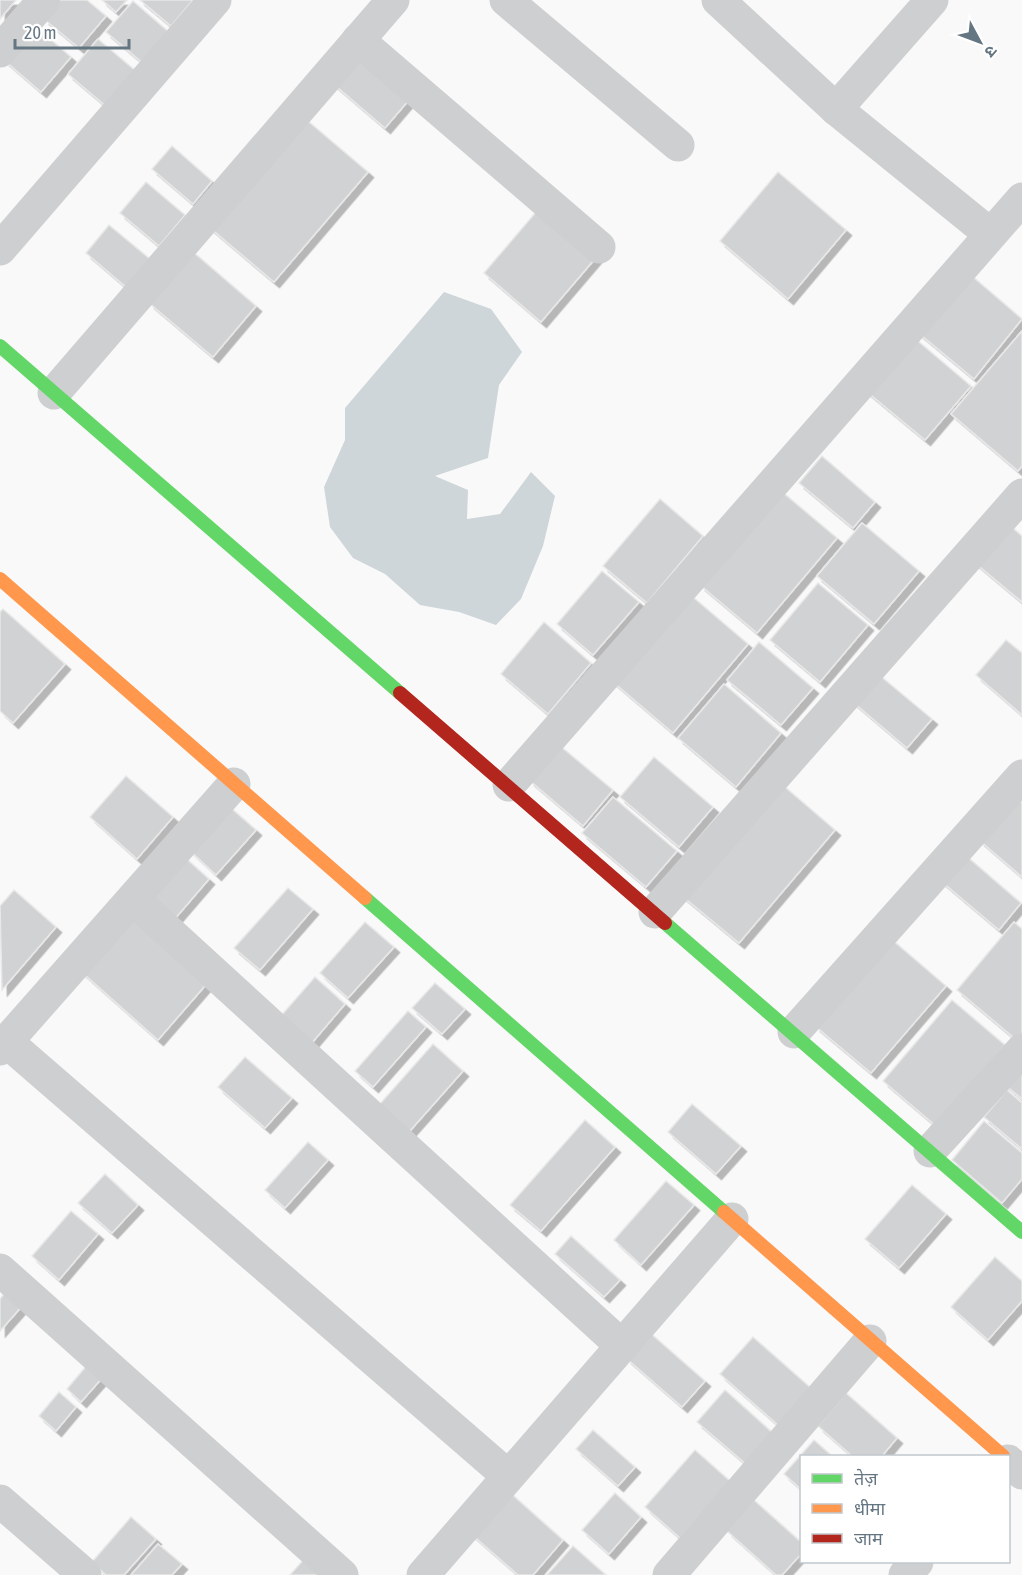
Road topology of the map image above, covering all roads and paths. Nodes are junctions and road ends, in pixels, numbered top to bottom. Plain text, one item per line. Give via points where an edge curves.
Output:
1 (44, 0) edge
2 (215, 0) edge
3 (393, 0) edge
4 (506, 0) edge
5 (718, 0) edge
6 (932, 0) edge
7 (358, 40) junction
8 (0, 51) edge
9 (836, 109) junction
10 (678, 145) dead end
11 (1022, 199) edge
12 (990, 234) junction
13 (599, 247) dead end
14 (0, 249) edge
15 (0, 346) edge
16 (54, 393) junction
17 (1022, 495) edge
18 (0, 579) edge
19 (1022, 776) edge
20 (234, 784) junction
21 (509, 785) junction
22 (133, 898) junction
23 (655, 912) junction
24 (794, 1032) junction
25 (3, 1046) edge
26 (1022, 1050) edge
27 (930, 1151) junction
28 (732, 1219) junction
29 (1022, 1232) edge
30 (0, 1270) edge
31 (870, 1341) junction
32 (622, 1346) junction
33 (1002, 1455) edge
34 (1010, 1463) edge
35 (1022, 1473) edge
36 (508, 1476) junction
37 (0, 1501) edge
38 (916, 1563) edge
39 (76, 1572) edge
40 (342, 1575) edge
41 (423, 1575) edge
42 (669, 1575) edge
43 (905, 1575) edge

1 - 8 street
2 - 14 street
3 - 7 street
4 - 10 street
5 - 9 street
6 - 9 street
7 - 13 street
7 - 16 street
9 - 12 street
11 - 12 street
12 - 21 street
15 - 16 street
16 - 21 street
17 - 23 street
18 - 20 street
19 - 24 street
20 - 22 street
20 - 28 street
21 - 23 street
22 - 25 street
22 - 32 street
23 - 24 street
24 - 27 street
25 - 36 street
26 - 27 street
27 - 29 street
28 - 31 street
28 - 32 street
30 - 40 street
31 - 33 street
31 - 42 street
32 - 36 street
34 - 35 street
36 - 41 street
37 - 39 street
38 - 43 street

